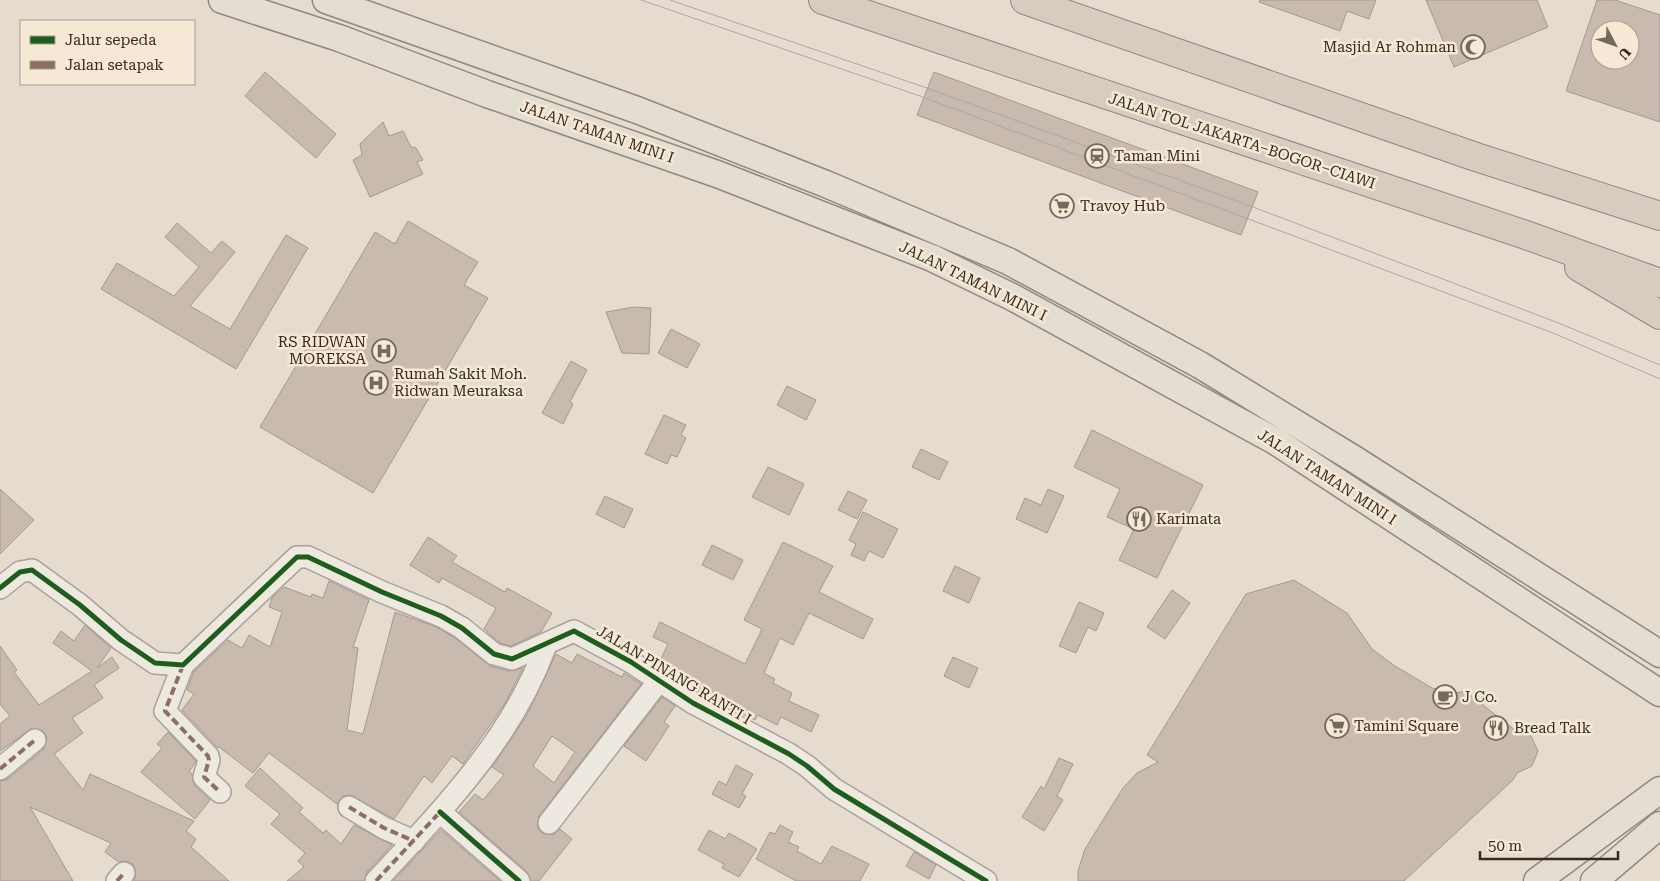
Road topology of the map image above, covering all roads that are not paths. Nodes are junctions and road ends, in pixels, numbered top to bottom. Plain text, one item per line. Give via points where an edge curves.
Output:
1 (222, 0) edge
2 (326, 0) edge
3 (823, 0) edge
4 (1024, 0) edge
5 (1660, 216) edge
6 (1523, 234) junction
7 (1660, 283) edge
8 (1660, 314) edge
9 (0, 588) edge
10 (546, 644) junction
11 (1660, 654) edge
12 (183, 665) junction
13 (658, 682) junction
14 (1659, 694) edge
15 (35, 740) dead end
16 (0, 769) edge
17 (1657, 789) edge
18 (220, 792) dead end
19 (349, 807) dead end
20 (440, 812) junction
21 (549, 823) dead end
22 (1660, 825) edge
23 (414, 841) junction
24 (977, 879) edge
25 (376, 881) edge
26 (519, 881) edge
27 (1537, 881) edge
28 (1594, 881) edge

1 - 14 main road, JALAN TAMAN MINI I via 339,38 717,174 932,258 1012,297 1275,441
2 - 11 main road, JALAN TAMAN MINI I via 637,110 826,184 1008,261 1200,365
3 - 6 highway, JALAN TOL JAKARTA–BOGOR–CIAWI
4 - 5 highway via 1476,157
6 - 7 highway, JALAN TOL JAKARTA–BOGOR–CIAWI
6 - 8 highway
9 - 12 street via 20,572 32,570 155,663
10 - 12 street, JALAN PINANG RANTI I via 512,659 494,654 441,616 308,557 297,557
10 - 13 street, JALAN PINANG RANTI I via 574,631 630,662
10 - 20 street via 517,710 478,769
12 - 18 street via 164,711 208,756 204,777
13 - 21 street
13 - 24 street, JALAN PINANG RANTI I via 788,754 834,789
15 - 16 street
17 - 27 main road
19 - 23 street
20 - 23 street
20 - 26 street
22 - 28 main road
23 - 25 street

